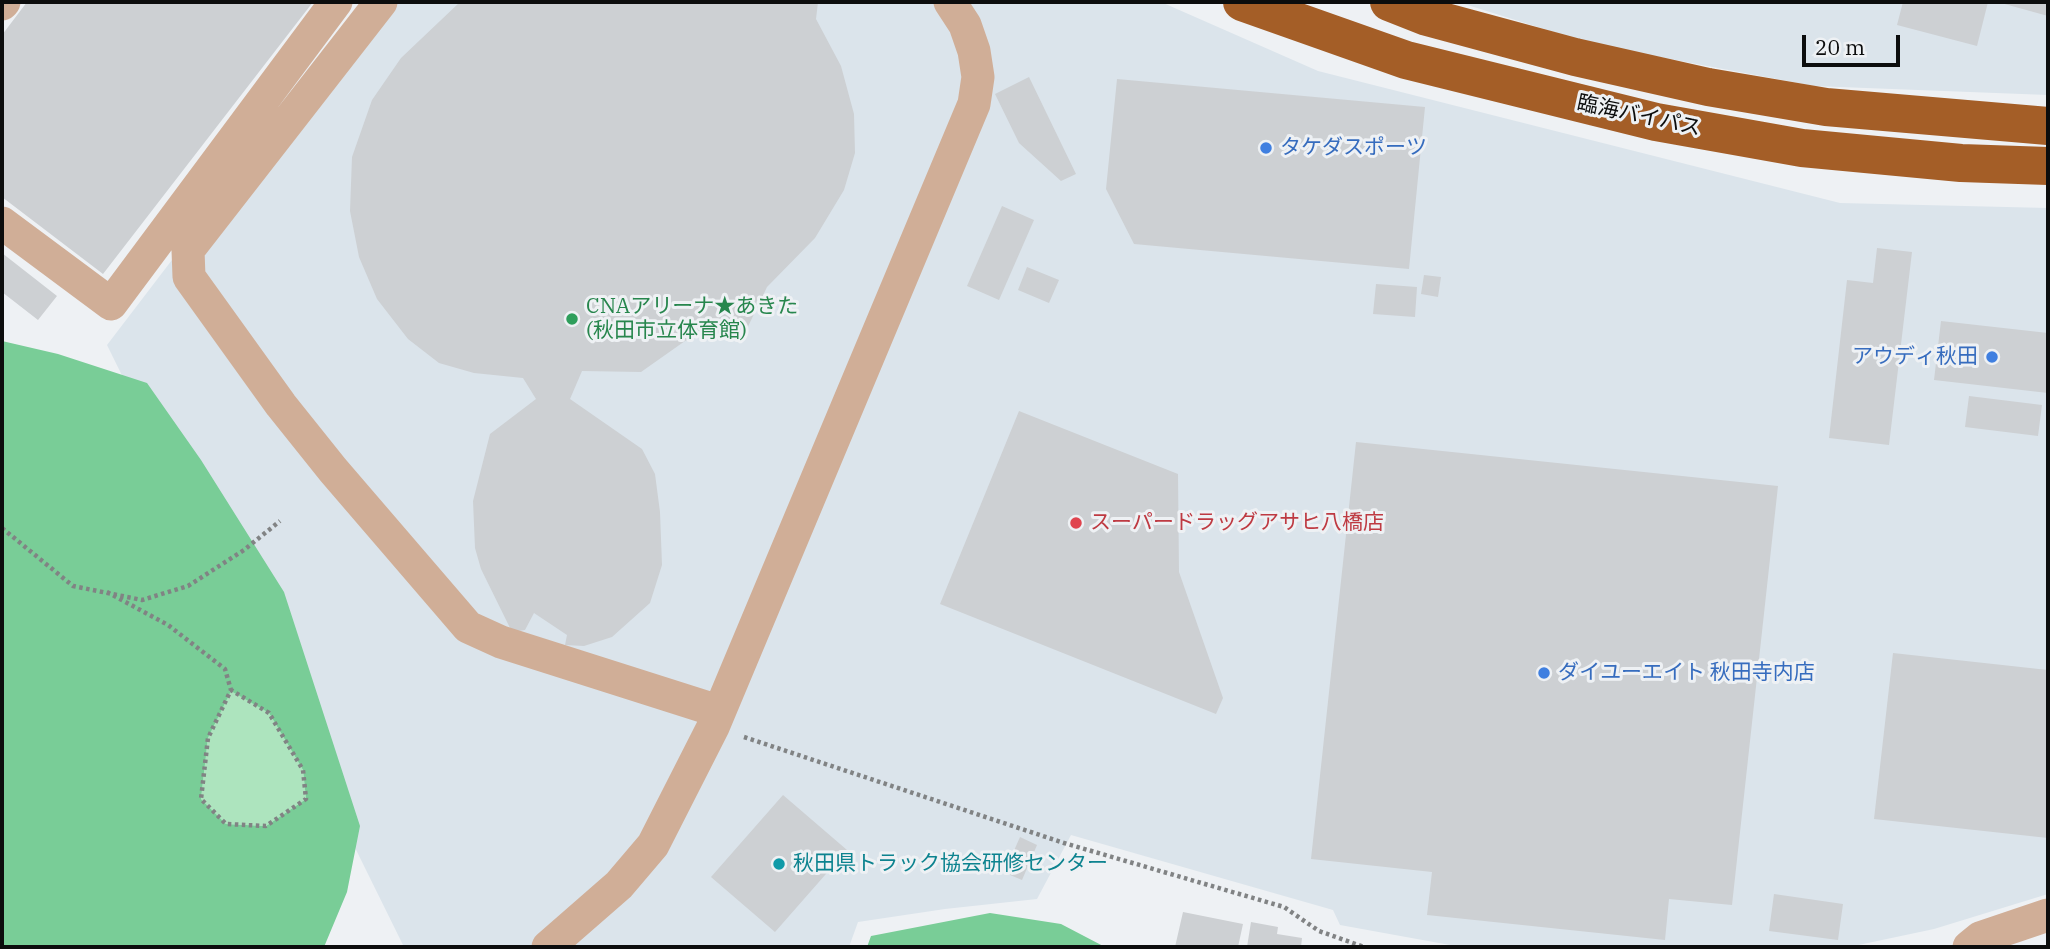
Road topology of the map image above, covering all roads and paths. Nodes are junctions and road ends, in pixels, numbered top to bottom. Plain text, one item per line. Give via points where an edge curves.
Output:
1 (336, 2) edge
2 (382, 2) edge
3 (950, 2) edge
4 (1242, 2) edge
5 (1390, 2) edge
6 (1429, 9) edge
7 (2048, 126) edge
8 (2048, 166) edge
9 (2, 223) edge
10 (280, 521) dead end
11 (2, 528) edge
12 (107, 592) junction
13 (231, 690) junction
14 (715, 719) junction
15 (2048, 915) edge
16 (548, 947) edge
17 (1364, 947) edge
18 (1969, 947) edge

1 - 9 street via 111,304
2 - 14 street via 188,250 189,277 332,470 468,627
3 - 14 street via 974,51 978,77 974,104
4 - 8 highway, 臨海バイパス via 1406,60 1656,122 1802,148
5 - 6 highway, 臨海バイパス
6 - 7 highway, 臨海バイパス via 1575,57 1721,89 1826,107
10 - 12 path via 188,586 142,600
11 - 12 path via 74,586
12 - 13 path via 168,625 225,669
13 - 13 path via 208,738 201,799 226,824 266,825 306,799 303,770 269,713
14 - 16 street via 653,845 619,886
14 - 17 path via 1064,843 1284,907 1319,931
15 - 18 street via 1980,938

